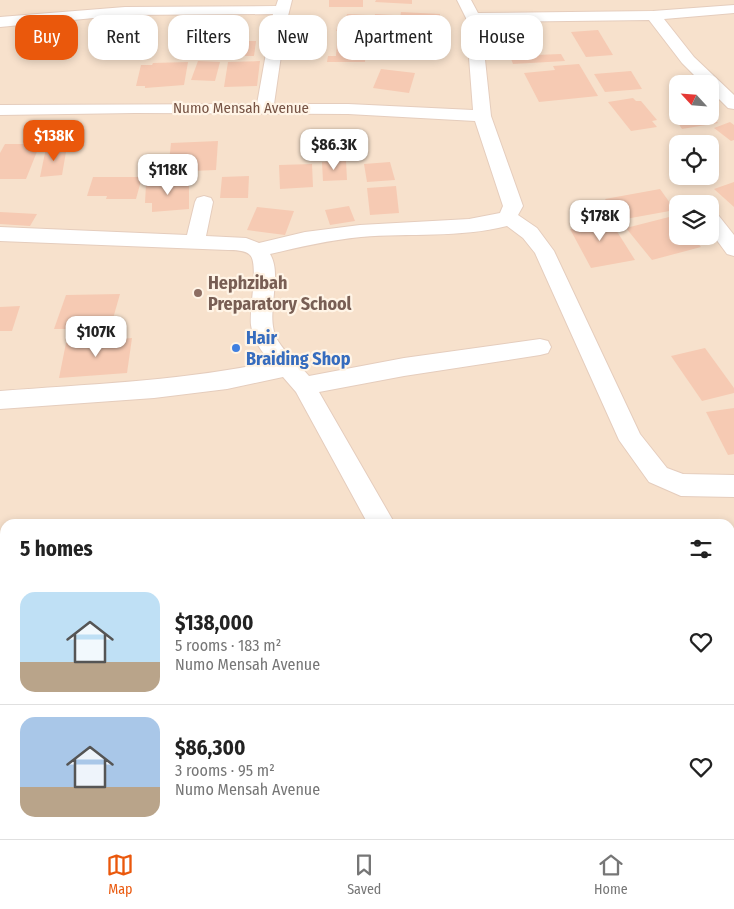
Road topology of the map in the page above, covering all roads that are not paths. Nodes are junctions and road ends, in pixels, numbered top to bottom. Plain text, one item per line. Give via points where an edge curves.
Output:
1 (464, 0) edge
2 (283, 5) edge
3 (734, 9) edge
4 (472, 15) edge
5 (653, 15) junction
6 (543, 17) edge
7 (0, 22) edge
8 (477, 60) edge
9 (734, 104) edge
10 (265, 108) junction
11 (0, 110) edge
12 (482, 116) junction
13 (204, 202) dead end
14 (508, 217) junction
15 (719, 229) edge
16 (0, 234) edge
17 (195, 242) junction
18 (734, 248) edge
19 (257, 250) junction
20 (540, 346) dead end
21 (288, 367) junction
22 (304, 386) junction
23 (0, 400) edge
24 (734, 486) edge
25 (379, 519) edge

1 - 4 street
2 - 7 street via 125,11
2 - 10 street via 274,41
3 - 5 street
5 - 6 street
5 - 9 street via 688,60
8 - 12 street
10 - 11 street, Numo Mensah Avenue
10 - 12 street, Numo Mensah Avenue
12 - 14 street via 513,206
13 - 17 street
14 - 19 street via 469,225 360,231
14 - 24 street via 530,233 544,251 631,440 658,474 681,485
15 - 18 street
16 - 17 street
17 - 19 street via 246,245
19 - 21 street via 263,259 262,324 268,344
20 - 22 street
21 - 22 street
21 - 23 street via 154,390
22 - 25 street

